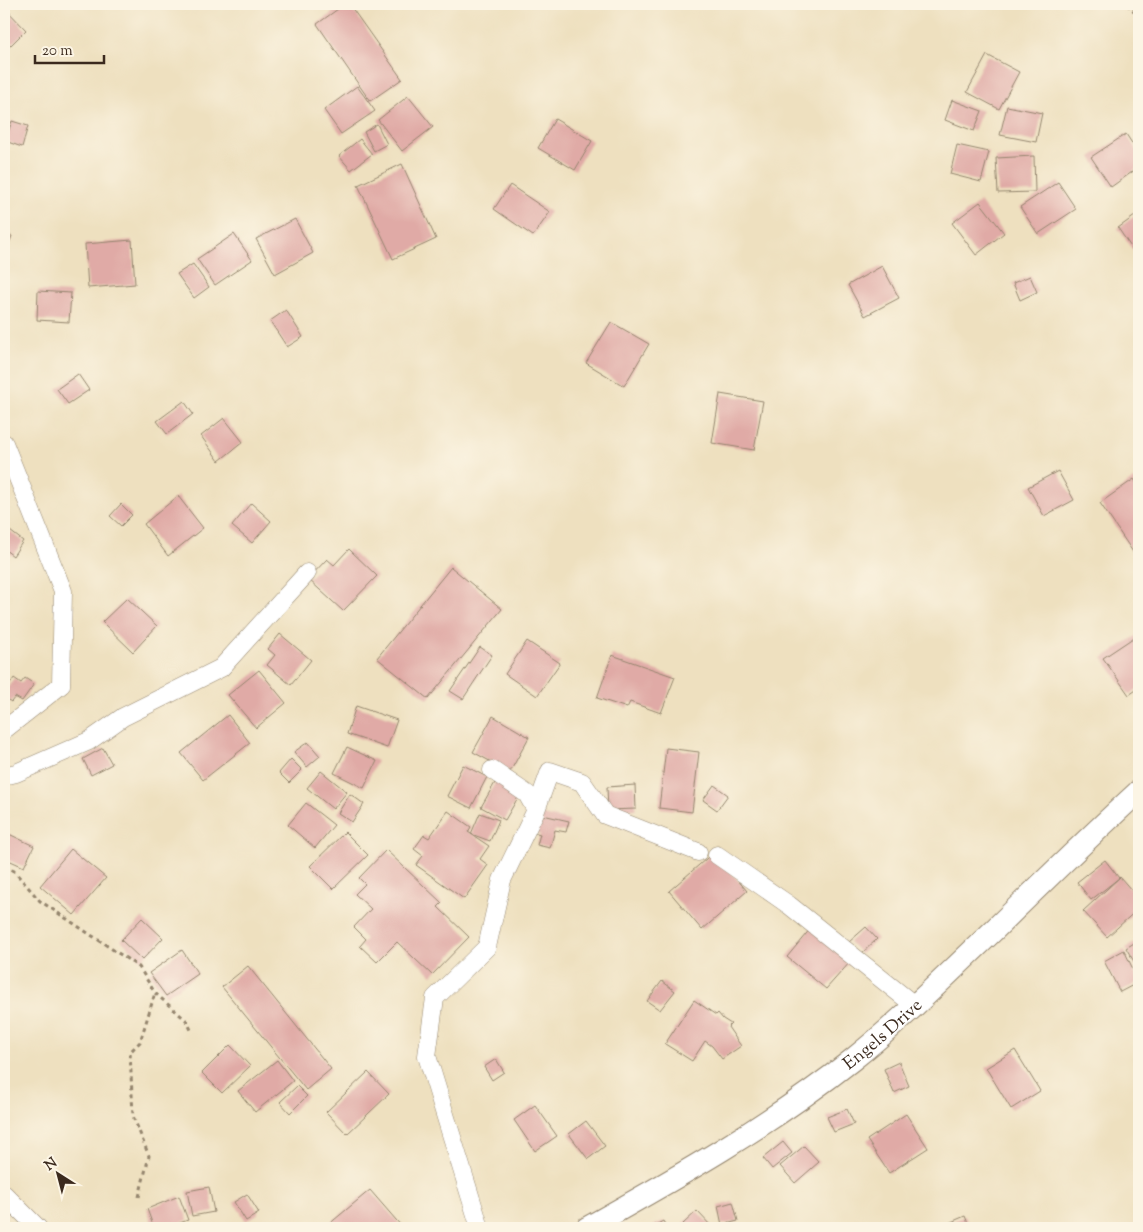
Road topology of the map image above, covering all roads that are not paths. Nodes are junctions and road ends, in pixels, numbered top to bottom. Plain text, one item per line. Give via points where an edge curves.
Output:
1 (4, 443) edge
2 (307, 573) dead end
3 (4, 730) edge
4 (492, 770) dead end
5 (4, 776) edge
6 (1139, 791) edge
7 (536, 810) junction
8 (698, 852) dead end
9 (717, 855) dead end
10 (914, 1005) junction
11 (4, 1194) edge
12 (38, 1228) edge
13 (480, 1228) edge
14 (587, 1228) edge

1 - 3 street via 63,591 61,685
2 - 5 street via 221,668 122,717 89,741
4 - 7 street via 527,794
6 - 10 street, Engels Drive
7 - 8 street via 550,771 582,782 605,815
7 - 13 street via 502,880 488,946 435,998 427,1056
9 - 10 street via 789,905
10 - 14 street, Engels Drive via 854,1059 797,1102 698,1166
11 - 12 street

